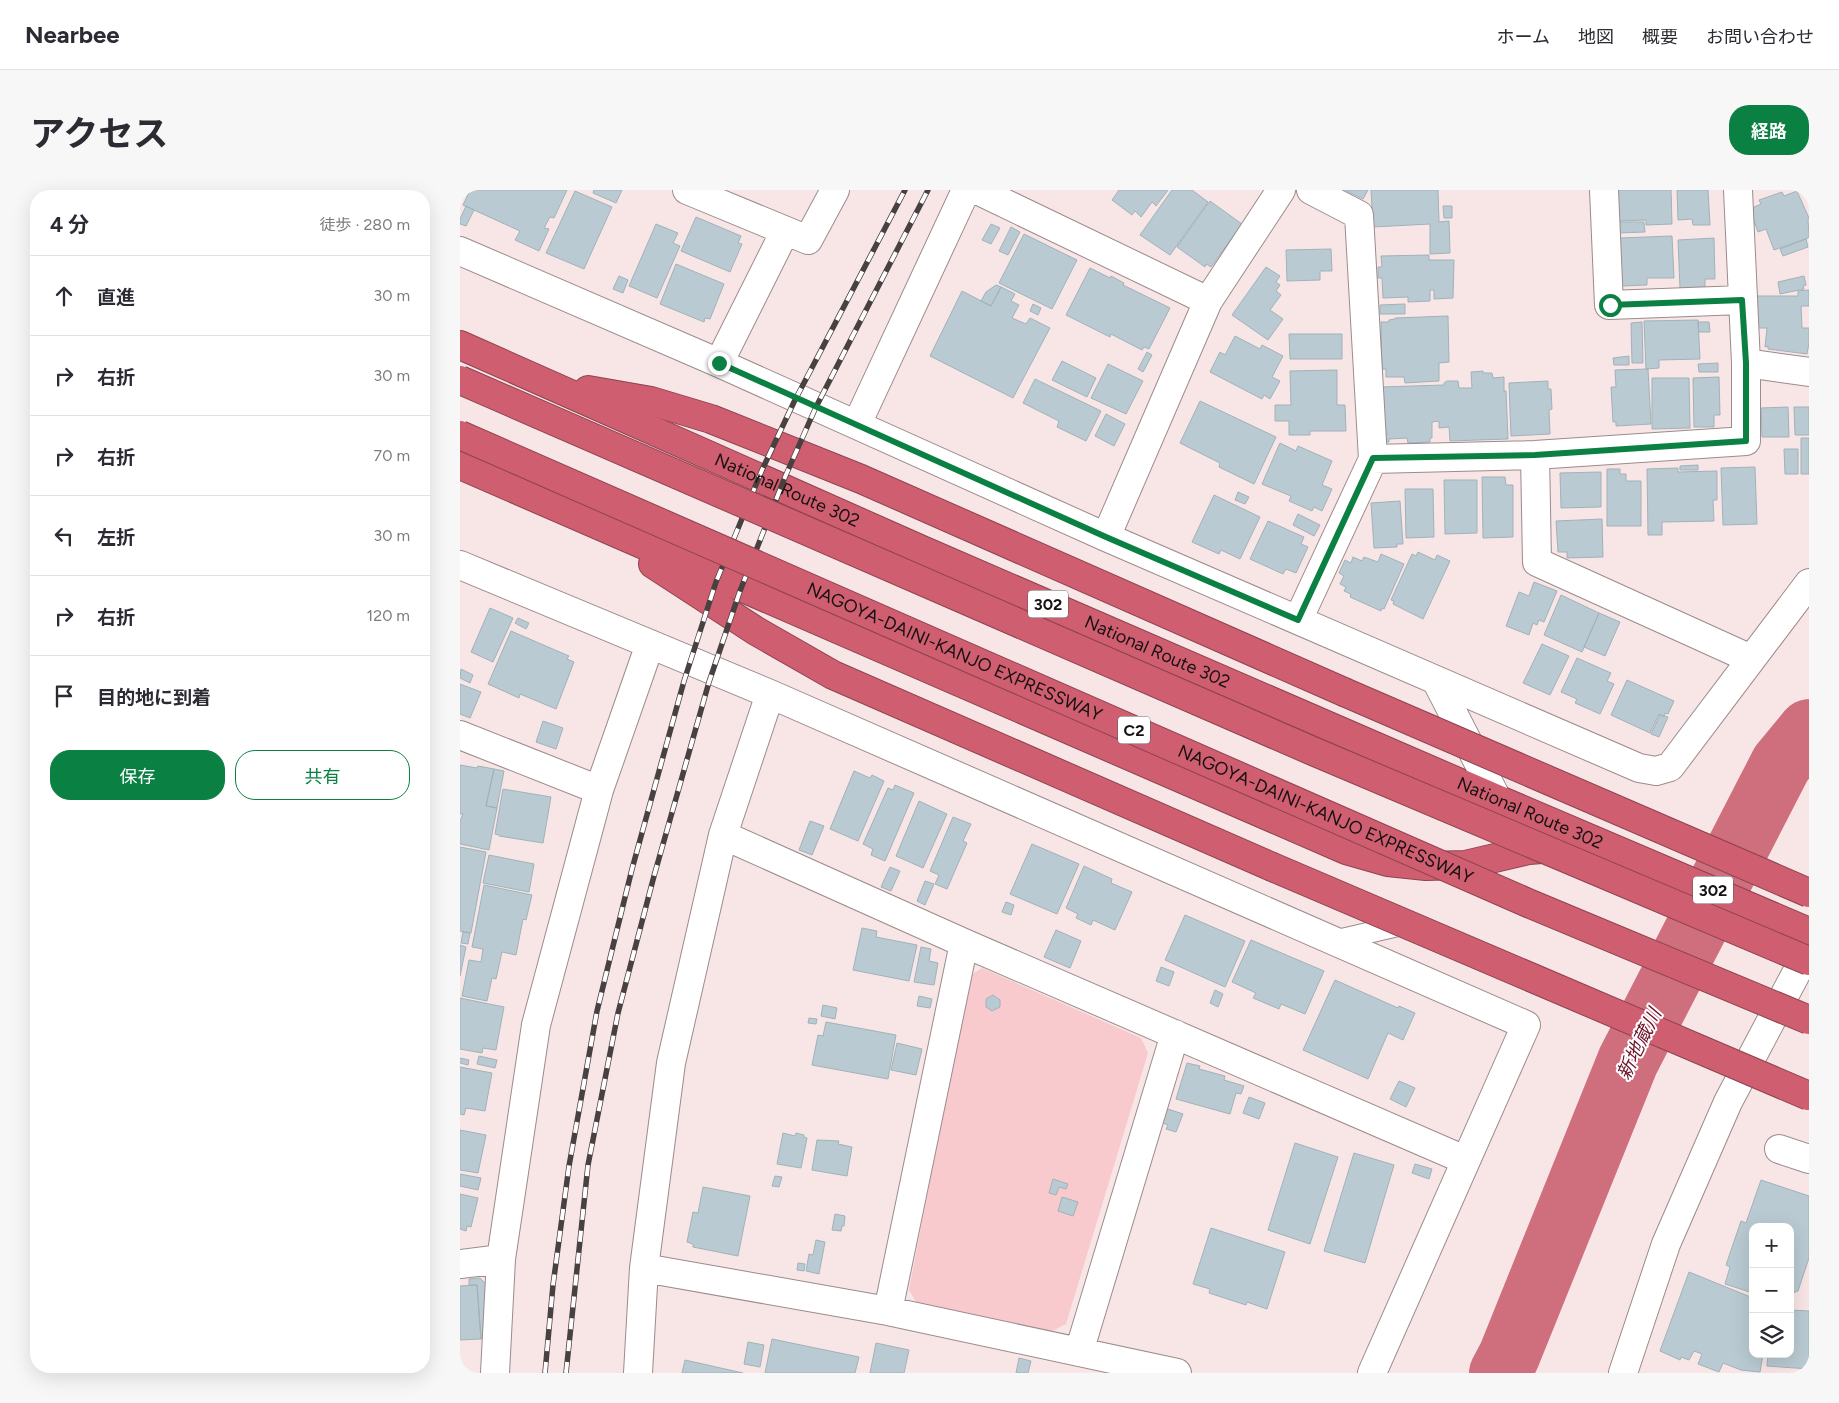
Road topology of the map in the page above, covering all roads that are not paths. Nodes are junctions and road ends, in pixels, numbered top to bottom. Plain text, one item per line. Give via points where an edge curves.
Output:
1 (687, 190) edge
2 (835, 190) edge
3 (966, 190) edge
4 (977, 190) edge
5 (1281, 190) edge
6 (1311, 190) edge
7 (1604, 190) edge
8 (1738, 190) edge
9 (785, 231) junction
10 (460, 251) edge
11 (1742, 300) junction
12 (1208, 301) junction
13 (460, 345) edge
14 (719, 363) junction
15 (1746, 363) junction
16 (1809, 372) edge
17 (460, 380) edge
18 (550, 384) junction
19 (857, 424) junction
20 (460, 435) edge
21 (1535, 455) junction
22 (1373, 458) junction
23 (460, 465) edge
24 (564, 510) junction
25 (1106, 537) junction
26 (460, 565) edge
27 (1809, 583) edge
28 (1298, 620) junction
29 (650, 644) junction
30 (1751, 659) junction
31 (1436, 680) junction
32 (770, 694) junction
33 (460, 735) edge
34 (599, 790) junction
35 (1497, 799) junction
36 (724, 835) junction
37 (1638, 858) junction
38 (1809, 893) edge
39 (1398, 926) dead end
40 (1799, 927) edge
41 (1333, 941) junction
42 (964, 943) junction
43 (1809, 949) edge
44 (1809, 961) edge
45 (1809, 1020) edge
46 (1175, 1034) junction
47 (1809, 1096) edge
48 (1779, 1149) dead end
49 (1809, 1159) edge
50 (1465, 1160) junction
51 (501, 1259) junction
52 (460, 1264) edge
53 (644, 1268) junction
54 (888, 1311) junction
55 (1079, 1352) junction
56 (495, 1373) edge
57 (638, 1373) edge
58 (1177, 1373) edge
59 (1372, 1373) edge
60 (1623, 1373) edge

1 - 9 street
2 - 9 street via 808,240
3 - 19 street
4 - 12 street
5 - 12 street
6 - 22 street via 1358,216
7 - 11 street via 1610,305
8 - 11 street
9 - 14 street
10 - 14 street
11 - 15 street
12 - 25 street
13 - 18 highway, National Route 302 / 302
14 - 19 street
15 - 16 street
15 - 21 street via 1746,441
17 - 44 highway, bridge via 1324,756
18 - 35 highway, National Route 302 / 302 via 912,546
18 - 38 highway, bridge via 651,401 711,419 861,480
19 - 25 street
20 - 45 highway, NAGOYA-DAINI-KANJO EXPRESSWAY / C2, bridge via 1528,903
21 - 22 street
21 - 30 street via 1537,562
22 - 28 street
23 - 24 highway, National Route 302 / 302
24 - 37 highway, National Route 302 / 302 via 1346,850 1388,862 1426,866 1465,865 1529,850 1565,848
24 - 47 highway, bridge via 652,562 756,632 833,675
25 - 28 street
26 - 29 street
27 - 30 street
28 - 31 street
29 - 32 street
29 - 34 street
30 - 31 street via 1670,767 1656,771 1640,768
31 - 35 street
32 - 36 street
32 - 41 street
33 - 34 street
34 - 51 street via 536,1025
35 - 37 highway, National Route 302 / 302
36 - 42 street
36 - 53 street via 671,1062
37 - 40 highway, National Route 302 / 302
39 - 41 lane
41 - 50 street via 1526,1025
42 - 46 street
42 - 54 street
43 - 60 street via 1728,1102 1666,1244
46 - 50 street
46 - 55 street
48 - 49 street
50 - 59 street
51 - 52 street
51 - 56 street
53 - 54 street
53 - 57 street
54 - 55 street
55 - 58 street

